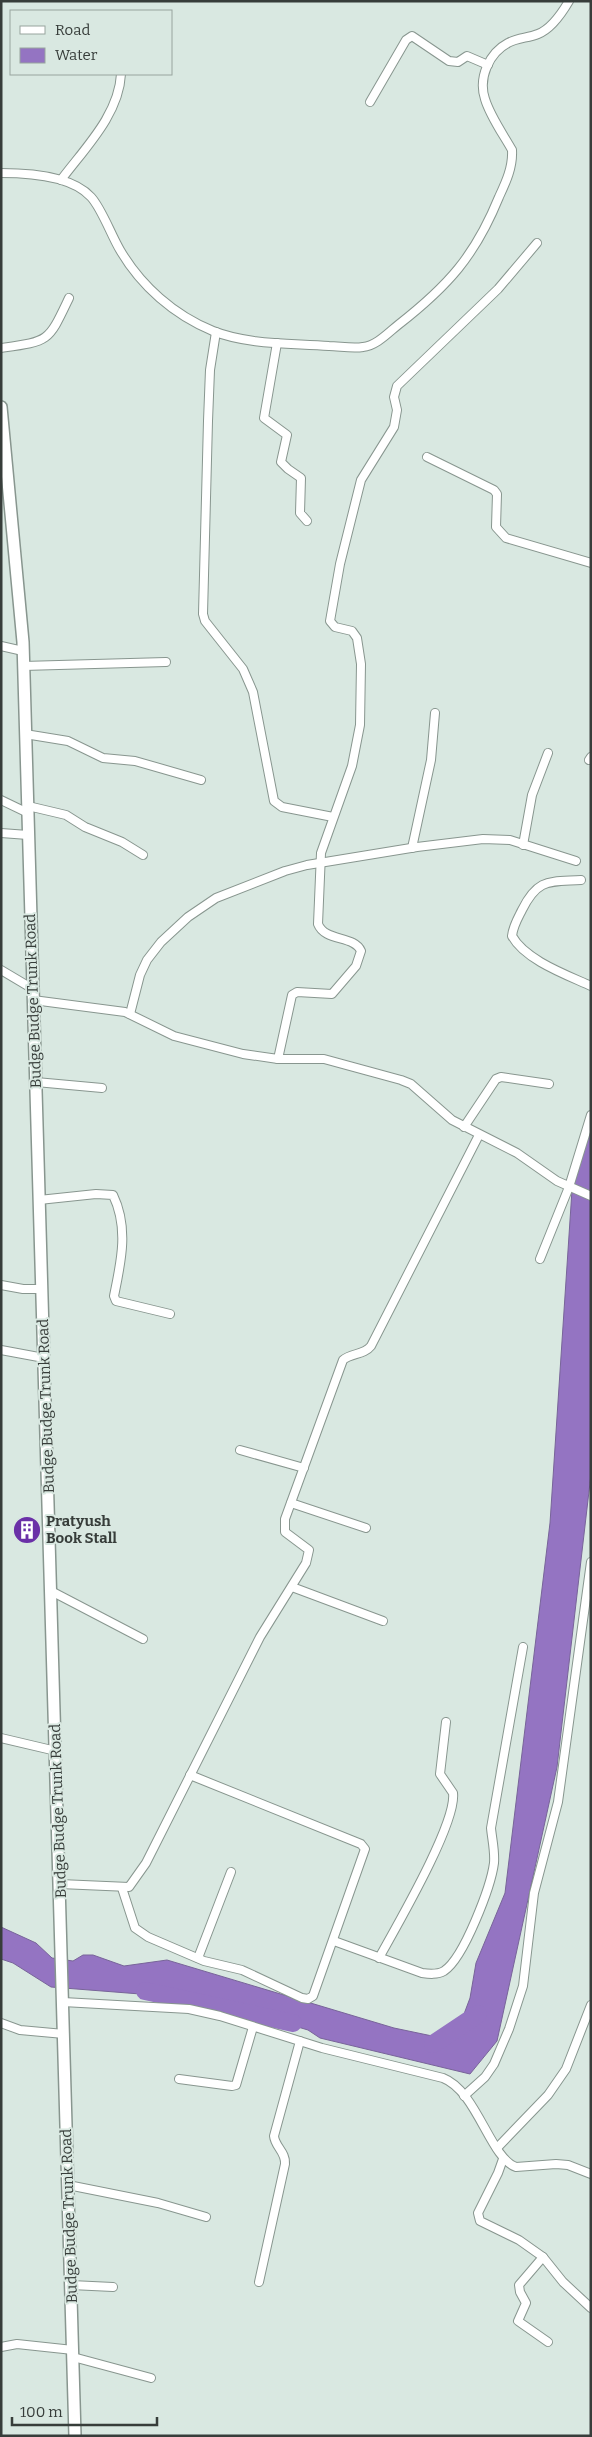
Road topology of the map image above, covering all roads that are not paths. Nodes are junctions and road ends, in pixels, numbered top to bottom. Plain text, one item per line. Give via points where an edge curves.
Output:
1 (569, 1) edge
2 (488, 65) junction
3 (121, 75) edge
4 (370, 102) dead end
5 (1, 173) edge
6 (61, 180) junction
7 (537, 243) dead end
8 (69, 298) dead end
9 (216, 332) junction
10 (277, 342) junction
11 (1, 348) edge
12 (1, 407) edge
13 (427, 457) dead end
14 (307, 521) dead end
15 (591, 563) edge
16 (1, 646) edge
17 (23, 651) junction
18 (166, 662) dead end
19 (24, 666) junction
20 (435, 713) dead end
21 (25, 734) junction
22 (548, 753) dead end
23 (201, 780) dead end
24 (1, 800) edge
25 (28, 810) junction
26 (333, 817) junction
27 (1, 833) edge
28 (28, 835) junction
29 (523, 845) junction
30 (412, 848) junction
31 (143, 855) dead end
32 (576, 861) dead end
33 (320, 862) junction
34 (581, 880) dead end
35 (1, 970) edge
36 (591, 986) edge
37 (33, 994) junction
38 (130, 1014) junction
39 (278, 1059) junction
40 (36, 1082) junction
41 (549, 1084) dead end
42 (102, 1088) dead end
43 (591, 1115) edge
44 (464, 1127) junction
45 (479, 1135) junction
46 (572, 1188) junction
47 (591, 1196) edge
48 (39, 1200) junction
49 (540, 1258) dead end
50 (1, 1285) edge
51 (42, 1289) junction
52 (170, 1314) dead end
53 (1, 1350) edge
54 (44, 1358) junction
55 (240, 1450) dead end
56 (304, 1468) junction
57 (291, 1503) junction
58 (366, 1528) dead end
59 (591, 1562) edge
60 (292, 1587) junction
61 (51, 1591) junction
62 (383, 1621) dead end
63 (143, 1640) dead end
64 (523, 1647) dead end
65 (446, 1722) dead end
66 (1, 1738) edge
67 (56, 1751) junction
68 (190, 1774) junction
69 (231, 1872) dead end
70 (60, 1884) junction
71 (122, 1888) junction
72 (334, 1941) junction
73 (198, 1958) junction
74 (379, 1958) junction
75 (63, 2002) junction
76 (591, 2005) edge
77 (1, 2023) edge
78 (253, 2027) junction
79 (64, 2034) junction
80 (300, 2041) junction
81 (179, 2079) dead end
82 (464, 2096) junction
83 (497, 2148) junction
84 (503, 2158) junction
85 (591, 2174) edge
86 (68, 2185) junction
87 (206, 2217) dead end
88 (543, 2258) junction
89 (259, 2282) dead end
90 (77, 2285) junction
91 (113, 2287) dead end
92 (591, 2308) edge
93 (548, 2342) dead end
94 (1, 2347) edge
95 (73, 2354) junction
96 (151, 2378) dead end
97 (75, 2436) edge

1 - 2 street via 546,30 499,48
2 - 4 street via 467,56 458,62 449,61 412,36 406,40
2 - 10 street via 483,87 485,100 512,150 512,161 488,225 464,264 411,314 373,344 363,348
3 - 6 street via 115,102 104,123
5 - 6 street via 24,173
6 - 9 street via 91,197 121,252 154,294 190,320
7 - 26 street via 498,289 397,386 394,427 362,475 330,614 332,625 354,633 361,664 357,743
8 - 11 street via 50,335 39,342
9 - 10 street
9 - 26 street via 210,370 203,614 249,681 261,725 274,801 282,807
10 - 14 street via 264,418 287,435 281,462 301,478 300,513
12 - 17 main road, Budge Budge Trunk Road
13 - 15 street via 494,490 497,494 496,528 506,538
16 - 17 street
17 - 19 main road, Budge Budge Trunk Road
18 - 19 street
19 - 21 main road, Budge Budge Trunk Road
20 - 30 street via 431,760
21 - 23 street via 68,741 103,758 135,761
21 - 25 main road, Budge Budge Trunk Road
22 - 29 street via 532,795
24 - 25 street
25 - 28 main road, Budge Budge Trunk Road
25 - 31 street via 66,815
26 - 33 street
27 - 28 street
28 - 37 main road, Budge Budge Trunk Road
29 - 30 street via 510,840 483,839
29 - 32 street
30 - 33 street
33 - 38 street via 285,871 216,898 188,917 147,960
33 - 39 street via 320,930 354,944 361,952 356,966 332,994 297,992 292,995
34 - 36 street via 552,882 534,890 512,936 520,946 553,969
35 - 37 street
37 - 38 street
37 - 40 main road, Budge Budge Trunk Road
38 - 39 street via 174,1036 243,1054
39 - 44 street via 324,1058 401,1080 411,1084 442,1114
40 - 42 street
40 - 48 main road, Budge Budge Trunk Road
41 - 44 street via 496,1079
43 - 46 street
44 - 45 street
45 - 46 street via 517,1153
45 - 56 street via 374,1342 368,1350 343,1360
46 - 47 street
46 - 49 street
48 - 51 main road, Budge Budge Trunk Road
48 - 52 street via 113,1195 121,1220 123,1241 114,1296 116,1301
50 - 51 street
51 - 54 main road, Budge Budge Trunk Road
53 - 54 street
54 - 61 main road, Budge Budge Trunk Road
55 - 56 street
56 - 57 street
57 - 58 street
57 - 60 street via 285,1519 285,1532 309,1550 306,1563
59 - 82 street via 558,1802 534,1893 523,1986 494,2064
60 - 62 street
60 - 68 street via 260,1637
61 - 63 street
61 - 67 main road, Budge Budge Trunk Road
64 - 74 street via 491,1828 492,1872 460,1952 443,1972 433,1975
65 - 74 street via 440,1774 454,1793 452,1806 438,1844
66 - 67 street
67 - 70 main road, Budge Budge Trunk Road
68 - 71 street via 146,1862 134,1882
68 - 72 street via 361,1844 365,1849 364,1857
69 - 73 street
70 - 71 street
70 - 75 main road, Budge Budge Trunk Road
71 - 73 street via 135,1928 164,1946
72 - 73 street via 317,1989 308,1999 242,1970
72 - 74 street
75 - 78 street via 177,2007
75 - 79 main road, Budge Budge Trunk Road
76 - 83 street via 566,2069 548,2095
77 - 79 street via 20,2030
78 - 80 street
78 - 81 street via 236,2085
79 - 86 main road, Budge Budge Trunk Road
80 - 82 street via 442,2078 452,2082
80 - 89 street via 274,2136 284,2154 285,2164
82 - 83 street
83 - 84 street
84 - 85 street via 516,2167 568,2165
84 - 88 street via 478,2218 483,2224 519,2240
86 - 87 street via 158,2203
86 - 90 main road, Budge Budge Trunk Road
88 - 92 street
88 - 93 street via 519,2285 526,2303 518,2321
90 - 91 street
90 - 95 main road, Budge Budge Trunk Road
94 - 95 street via 17,2344
95 - 96 street
95 - 97 main road, Budge Budge Trunk Road

